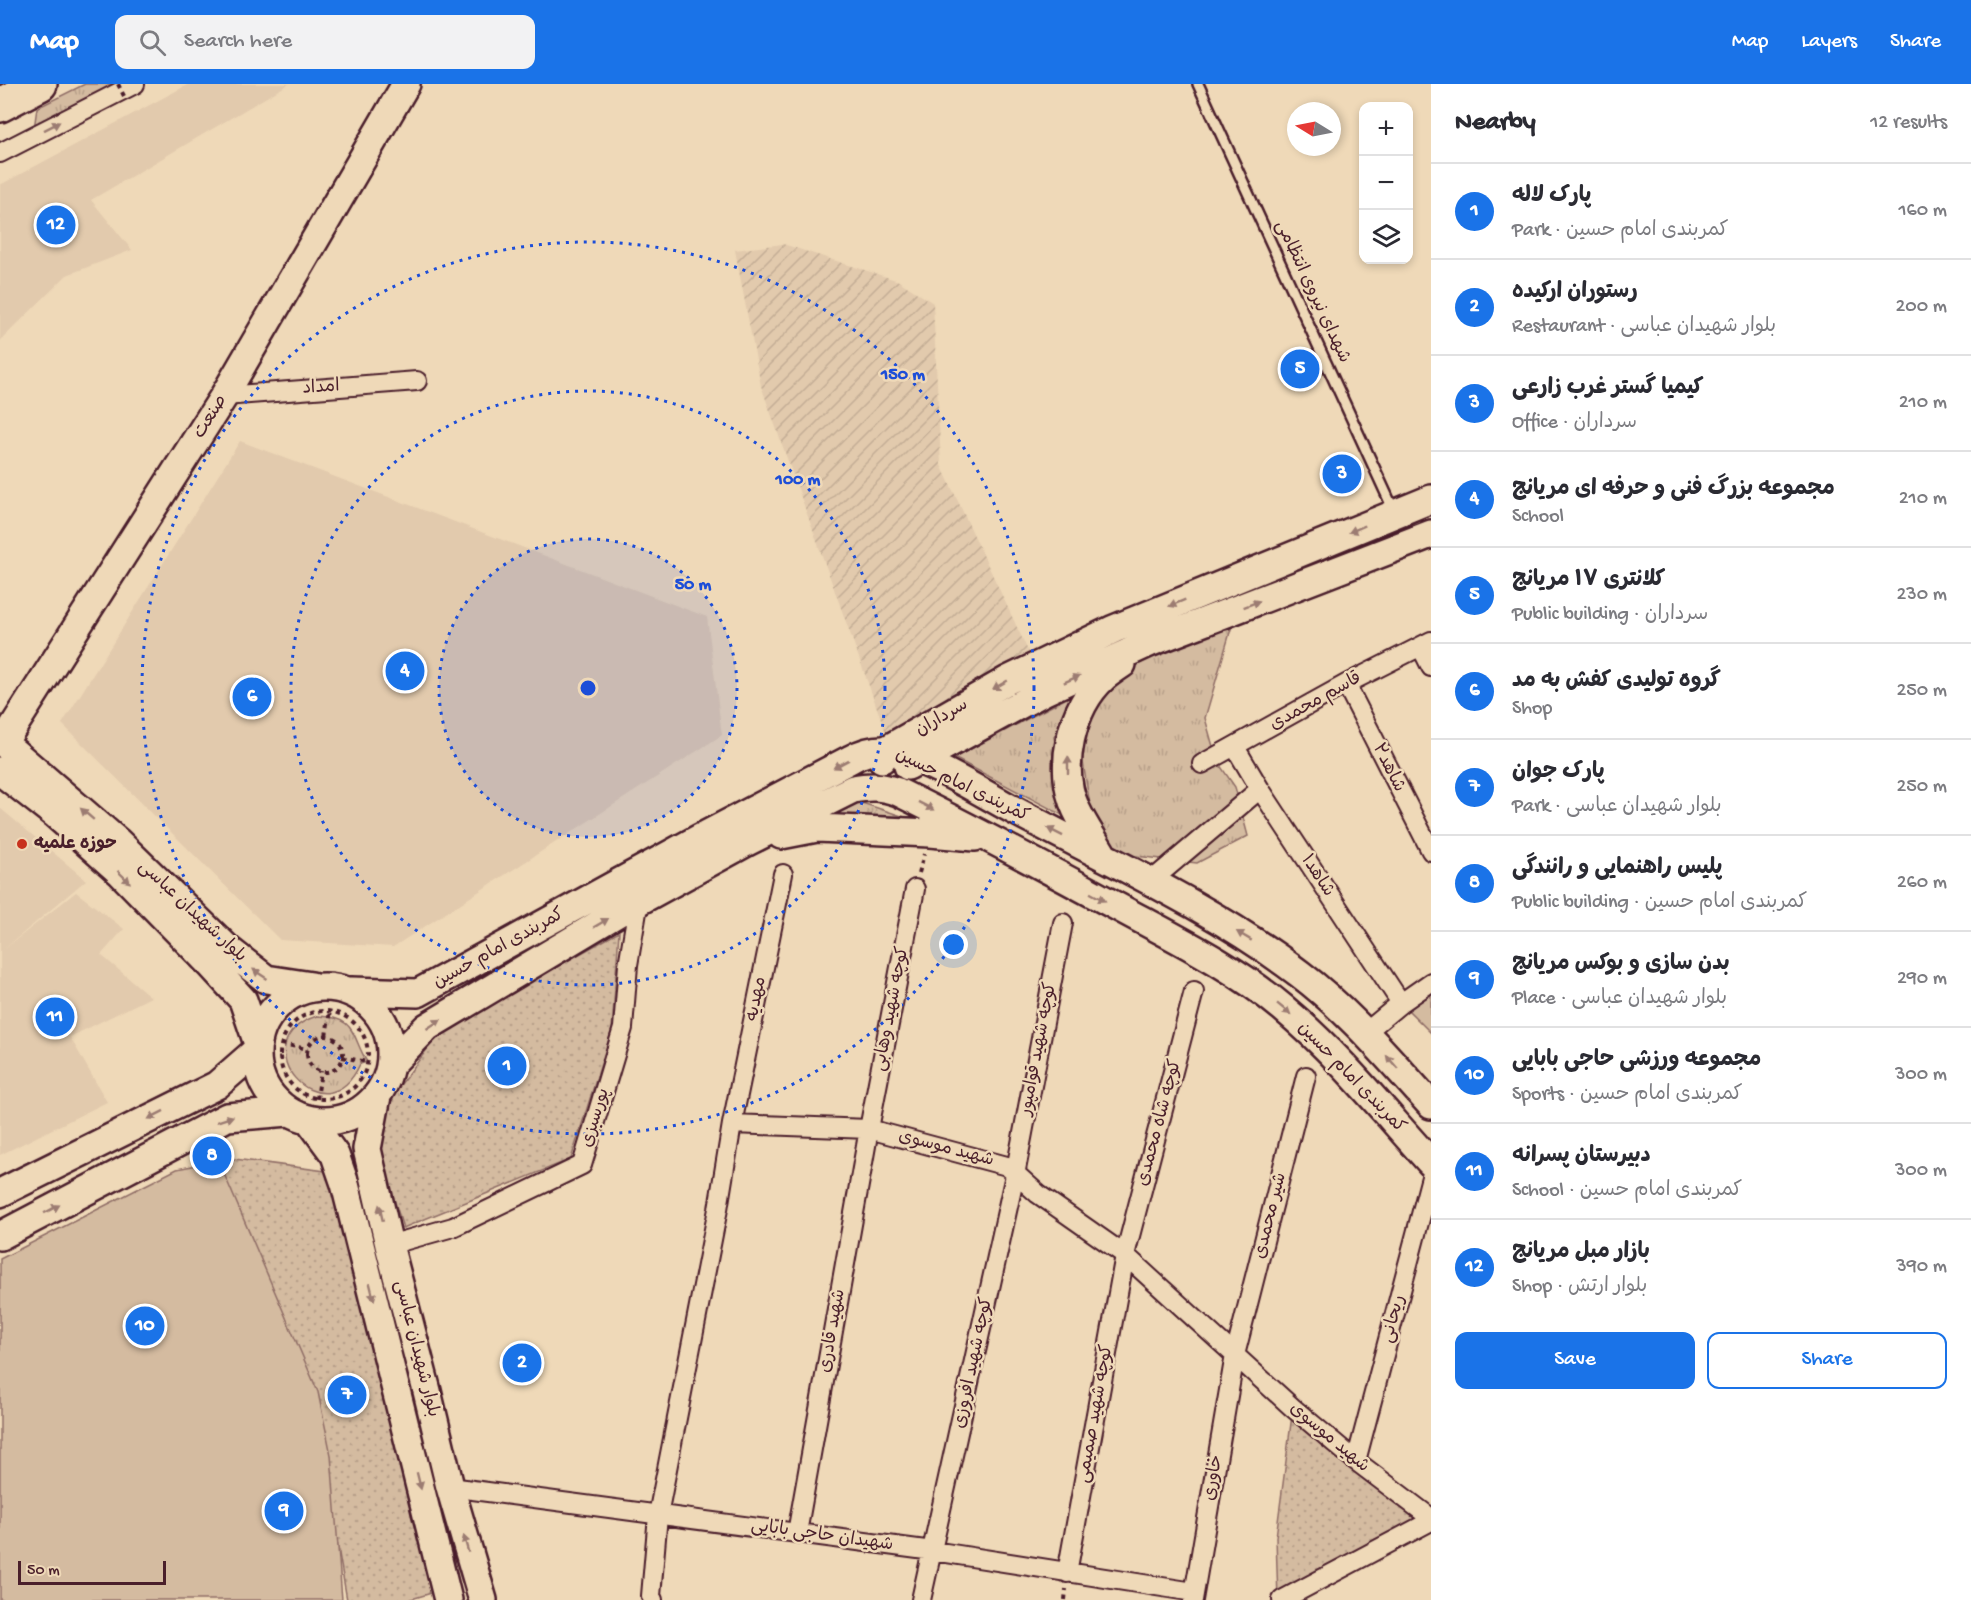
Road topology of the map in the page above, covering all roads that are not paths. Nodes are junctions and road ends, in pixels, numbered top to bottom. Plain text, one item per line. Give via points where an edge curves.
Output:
1 (40, 84) edge
2 (406, 84) edge
3 (1198, 84) edge
4 (129, 90) edge
5 (0, 105) edge
6 (0, 153) edge
7 (417, 381) dead end
8 (224, 396) junction
9 (1431, 499) edge
10 (1395, 513) junction
11 (1431, 534) edge
12 (1149, 644) junction
13 (1426, 644) edge
14 (1431, 667) edge
15 (1346, 684) junction
16 (2, 741) edge
17 (1235, 747) junction
18 (886, 750) junction
19 (918, 761) junction
20 (1202, 764) dead end
21 (0, 771) edge
22 (872, 785) junction
23 (1260, 789) junction
24 (990, 838) junction
25 (747, 842) junction
26 (1431, 851) edge
27 (1104, 857) junction
28 (783, 874) dead end
29 (1150, 882) junction
30 (915, 889) road end
31 (639, 900) junction
32 (1063, 924) dead end
33 (1431, 982) edge
34 (316, 987) junction
35 (351, 991) junction
36 (1194, 991) dead end
37 (1401, 1003) junction
38 (1366, 1032) junction
39 (265, 1046) junction
40 (379, 1063) junction
41 (1306, 1076) dead end
42 (377, 1096) junction
43 (1431, 1105) edge
44 (305, 1111) junction
45 (732, 1124) junction
46 (868, 1130) junction
47 (1431, 1163) edge
48 (1015, 1175) junction
49 (1431, 1177) edge
50 (0, 1193) edge
51 (0, 1236) edge
52 (388, 1245) junction
53 (1125, 1255) junction
54 (1235, 1355) junction
55 (1356, 1461) junction
56 (450, 1487) junction
57 (658, 1515) junction
58 (1431, 1519) edge
59 (797, 1533) junction
60 (933, 1551) junction
61 (1067, 1573) junction
62 (482, 1596) edge
63 (1194, 1596) edge
64 (450, 1600) edge
65 (653, 1600) edge
66 (921, 1600) edge
67 (1282, 1600) edge

1 - 5 highway
2 - 8 main road, صنعت
3 - 10 lane, شهدای نیروی انتظامی
6 -> 4 street
7 - 8 street, امداد
8 - 16 main road, صنعت
9 - 10 main road, سرداران
10 -> 18 main road, سرداران via 1114,629 1008,680
12 -> 11 main road, سرداران
19 -> 12 main road, سرداران via 1045,691
27 -> 12 main road via 1075,808 1069,787 1067,759 1072,731 1083,705 1102,679
13 - 14 street
13 - 15 street, قاسم محمدی
15 - 17 street, قاسم محمدی
15 - 26 street, شاهد۲
34 -> 16 main road, بلوار شهیدان عباسی via 266,979 230,951 117,841
17 - 20 street, قاسم محمدی
17 - 23 street, شاهد۱
18 - 19 main road, کمربندی امام حسین
18 - 22 main road
18 -> 35 main road, کمربندی امام حسین via 851,759 418,993
19 - 22 main road, سرداران
27 -> 19 main road, کمربندی امام حسین
21 -> 39 main road, بلوار شهیدان عباسی via 121,873 210,964 243,1000
22 -> 24 main road, کمربندی امام حسین via 898,792
22 - 25 main road, کمربندی امام حسین via 854,789
23 - 29 street
23 - 37 street, شاهد۱
24 - 25 main road via 817,828
24 -> 47 main road, کمربندی امام حسین via 1201,952 1281,1006 1345,1067
25 - 31 main road, کمربندی امام حسین
27 - 29 main road, کمربندی امام حسین
28 - 45 street, مهدیه
38 -> 29 main road, کمربندی امام حسین via 1337,1003 1257,943
30 - 46 street, کوچه شهید وهابی
40 -> 31 main road, کمربندی امام حسین via 427,1027
31 - 52 street, پورسبزی via 623,1028 582,1165 453,1227
32 - 48 street, کوچه شهید قوامپور
33 - 37 street
34 - 35 main road, بلوار شهیدان عباسی
34 - 39 main road via 286,997 270,1013
35 - 40 main road via 370,1003 383,1020 391,1041
36 - 53 street, کوچه شاه محمدی
37 - 38 street
43 -> 38 main road, کمربندی امام حسین
39 - 44 main road, بلوار شهیدان عباسی via 256,1056 261,1078 274,1100
39 -> 50 main road via 217,1085
40 - 42 main road via 385,1085
41 - 54 street, شیر محمدی
42 - 44 main road via 354,1115 332,1122
52 -> 42 main road, بلوار شهیدان عباسی via 367,1149
51 -> 44 main road via 227,1117
44 -> 64 main road, بلوار شهیدان عباسی via 334,1155 345,1184
45 - 46 street, شهید موسوی
45 - 57 street
46 - 48 street, شهید موسوی via 1007,1166
46 - 59 street, شهید قادری
48 - 53 street, شهید موسوی
48 - 60 street, کوچه شهید افروزی
49 - 55 street, ریحانی
52 - 56 main road, بلوار شهیدان عباسی
53 - 54 street, شهید موسوی
53 - 61 street, کوچه شهید صمیمی
54 - 55 street, شهید موسوی
54 - 63 street, خاوری
55 - 58 street, شهید موسوی
56 - 57 street, شهیدان حاجی بابایی
62 -> 56 main road, بلوار شهیدان عباسی
57 - 59 street, شهیدان حاجی بابایی
57 - 65 street
58 - 67 street
59 - 60 street, شهیدان حاجی بابایی
60 - 61 street, شهیدان حاجی بابایی
60 - 66 street, کوچه شهید افروزی
61 - 63 street, شهیدان حاجی بابایی
62 - 64 main road

